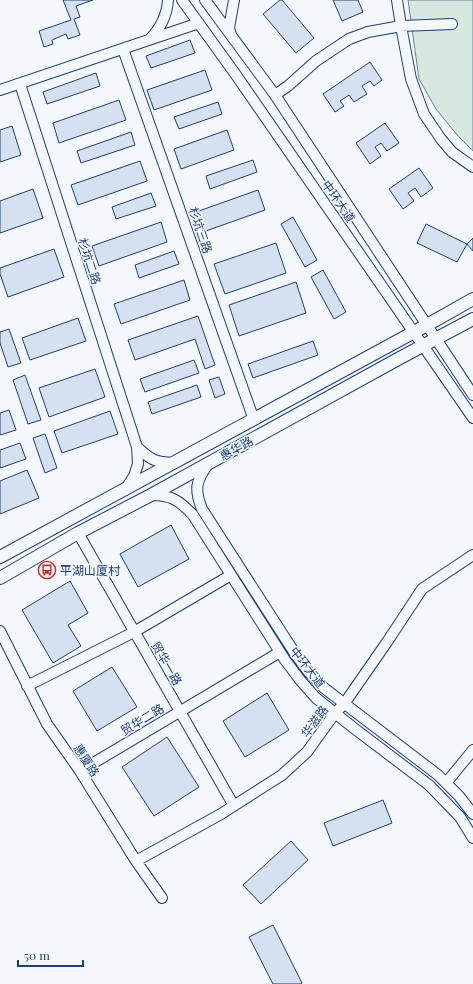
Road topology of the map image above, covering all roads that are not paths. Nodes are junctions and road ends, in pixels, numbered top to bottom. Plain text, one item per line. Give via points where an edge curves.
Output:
1 (168, 0) edge
2 (182, 0) edge
3 (205, 0) edge
4 (234, 0) edge
5 (397, 0) edge
6 (199, 23) junction
7 (452, 24) dead end
8 (400, 26) junction
9 (231, 35) junction
10 (149, 40) junction
11 (124, 49) junction
12 (20, 84) junction
13 (0, 90) edge
14 (275, 95) junction
15 (473, 167) edge
16 (473, 299) edge
17 (473, 319) edge
18 (427, 325) junction
19 (414, 332) junction
20 (436, 339) junction
21 (423, 346) junction
22 (473, 395) edge
23 (473, 418) edge
24 (254, 420) junction
25 (137, 447) junction
26 (174, 463) junction
27 (208, 464) junction
28 (125, 490) junction
29 (151, 495) junction
30 (78, 533) junction
31 (473, 555) edge
32 (0, 557) edge
33 (231, 575) junction
34 (1, 578) edge
35 (0, 631) edge
36 (134, 632) junction
37 (280, 652) junction
38 (27, 686) junction
39 (344, 704) junction
40 (180, 712) junction
41 (335, 713) junction
42 (473, 750) edge
43 (80, 771) junction
44 (446, 783) junction
45 (234, 806) junction
46 (473, 814) edge
47 (473, 838) edge
48 (136, 861) junction
49 (162, 898) dead end

1 - 10 street via 162,23
2 - 6 street, 中环大道
3 - 9 street, 中环大道
4 - 9 street
5 - 8 street
6 - 10 street
6 - 19 street, 中环大道
7 - 8 street
8 - 14 street via 368,32 349,39 316,61
8 - 15 street via 411,79 424,114 452,152
9 - 14 street, 中环大道
10 - 11 street
11 - 12 street
11 - 24 street, 杉坑三路
12 - 13 street
12 - 25 street, 杉坑二路
14 - 18 street, 中环大道
16 - 18 main road, 惠华路
17 - 20 main road, 惠华路
18 - 19 main road, 惠华路
18 - 20 street, 中环大道
19 - 21 street, 中环大道
19 - 24 main road, 惠华路
20 - 21 main road, 惠华路
20 - 22 street, 中环大道
21 - 23 street, 中环大道
21 - 27 main road, 惠华路
24 - 26 main road, 惠华路
25 - 26 street via 148,458
25 - 28 street, 杉坑二路 via 138,464
26 - 28 main road, 惠华路
27 - 29 main road, 惠华路
27 - 39 street, 中环大道 via 200,476 197,487 202,509 296,655 324,688
28 - 32 main road, 惠华路
29 - 30 main road, 惠华路
29 - 33 street, 中环大道 via 163,495 184,505
30 - 34 main road, 惠华路
30 - 36 street, 贸华一路
31 - 39 street, 华滋路 via 422,589
33 - 36 street
33 - 37 street, 中环大道
35 - 38 street, 惠厦路
36 - 38 street
36 - 40 street, 贸华一路
37 - 40 street, 贸华二路
37 - 41 street, 中环大道 via 310,692
38 - 43 street, 惠厦路 via 47,724
39 - 41 street, 华滋路
39 - 44 street, 中环大道
40 - 43 street, 贸华二路
40 - 45 street, 贸华一路
41 - 45 street, 华滋路 via 307,752 282,775
41 - 47 street, 中环大道 via 429,785 460,817
42 - 44 street
43 - 48 street, 惠厦路
44 - 46 street, 中环大道
45 - 48 street, 华滋路
48 - 49 street, 惠厦路

